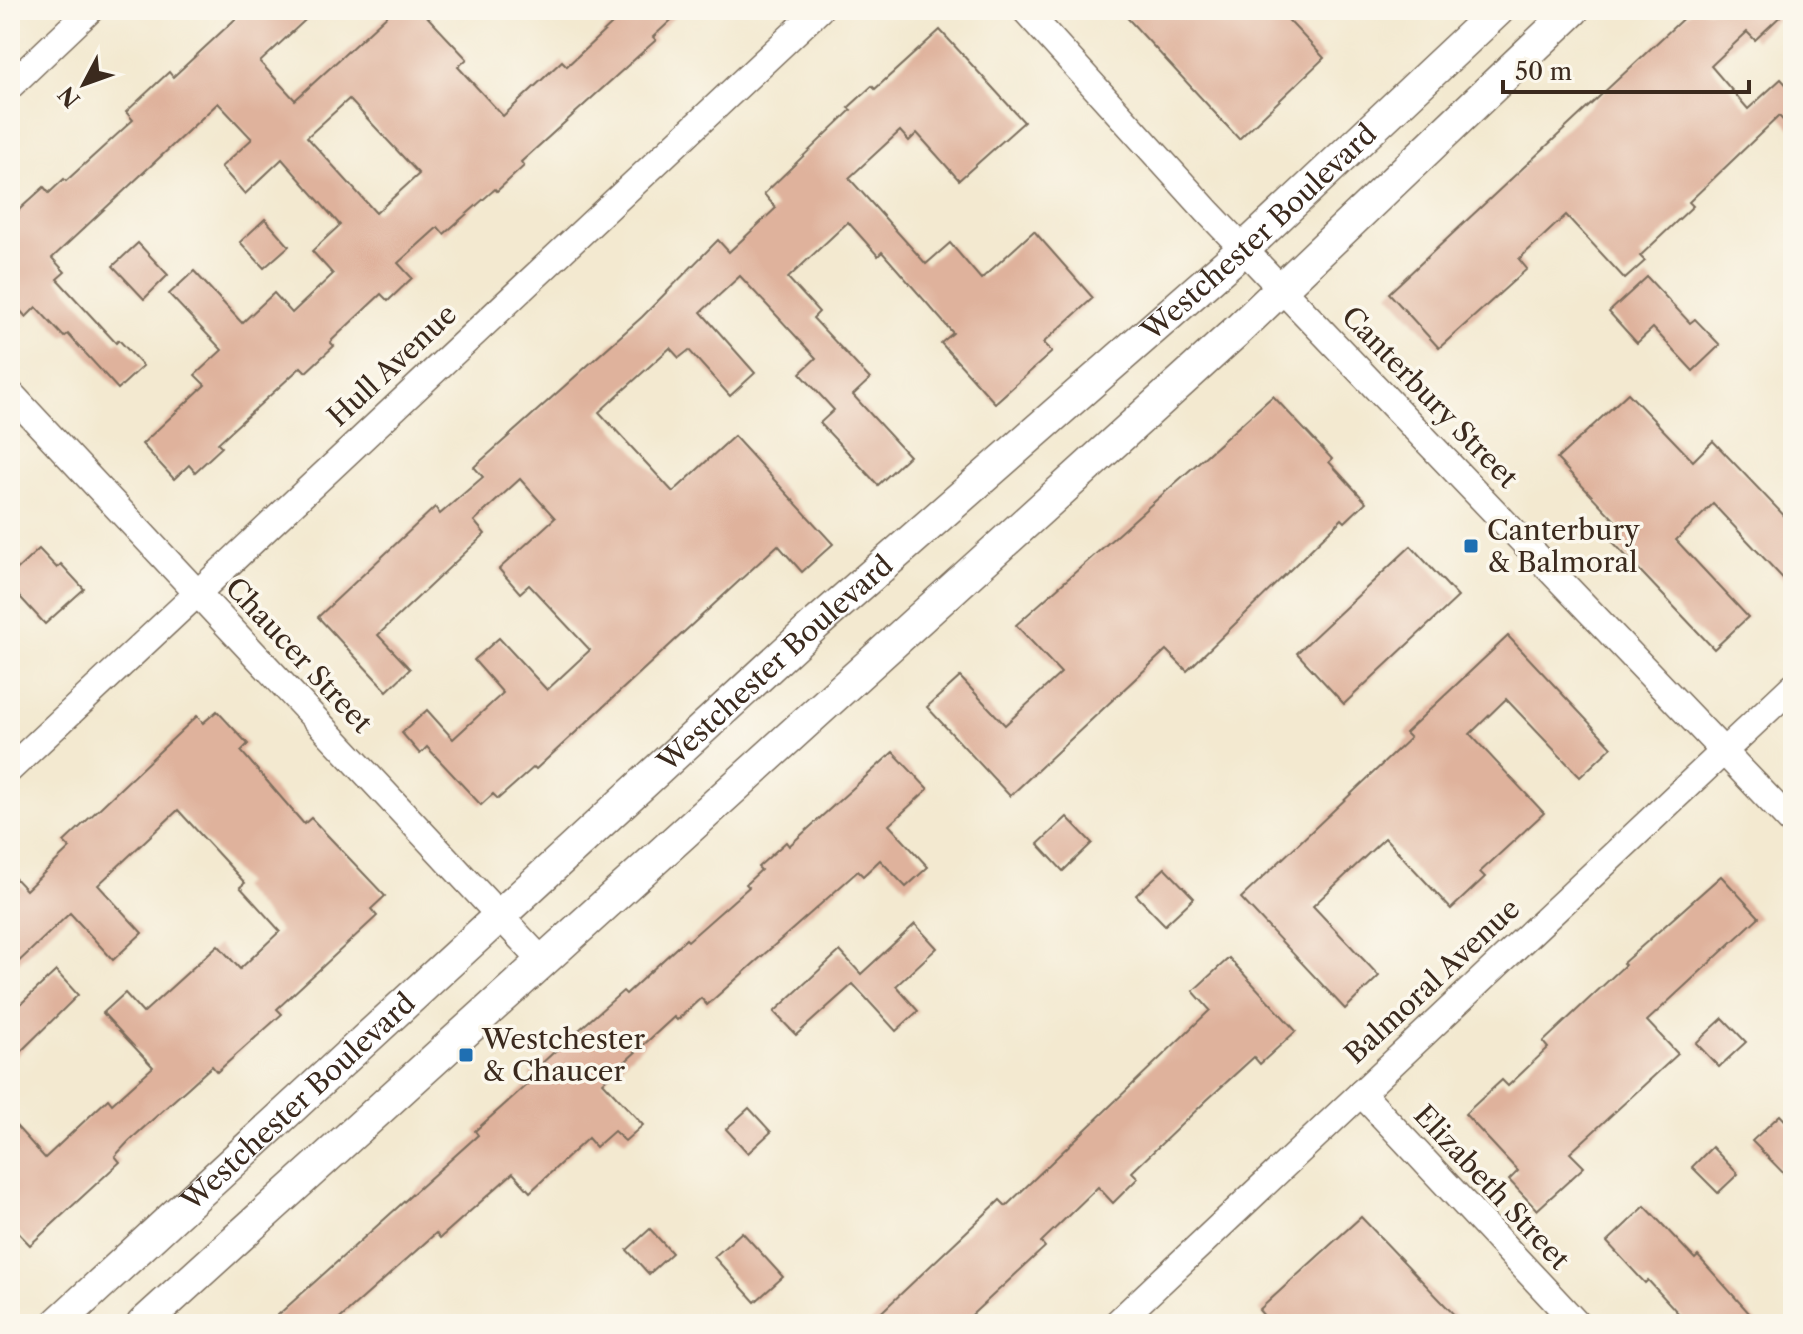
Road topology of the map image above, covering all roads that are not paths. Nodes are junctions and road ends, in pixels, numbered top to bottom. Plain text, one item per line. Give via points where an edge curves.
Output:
1 (90, 10) edge
2 (819, 10) edge
3 (1025, 10) edge
4 (1498, 10) edge
5 (1573, 10) edge
6 (10, 86) edge
7 (1245, 248) junction
8 (1282, 289) junction
9 (10, 393) edge
10 (196, 592) junction
11 (1793, 686) edge
12 (1723, 750) junction
13 (10, 769) edge
14 (1793, 824) edge
15 (499, 914) junction
16 (542, 961) junction
17 (1361, 1093) junction
18 (57, 1324) edge
19 (143, 1324) edge
20 (1116, 1324) edge
21 (1577, 1324) edge

1 - 6 street
2 - 10 street, Hull Avenue
3 - 7 street, Canterbury Street
4 - 7 street, Westchester Boulevard
5 - 8 street, Westchester Boulevard
7 - 8 street, Canterbury Street
7 - 15 street, Westchester Boulevard via 816,624
8 - 12 street, Canterbury Street
8 - 16 street, Westchester Boulevard
9 - 10 street, Chaucer Street
10 - 13 street, Hull Avenue
10 - 15 street, Chaucer Street
11 - 12 street, Balmoral Avenue
12 - 14 street, Canterbury Street
12 - 17 street, Balmoral Avenue
15 - 16 street, Chaucer Street
15 - 18 street, Westchester Boulevard
16 - 19 street, Westchester Boulevard
17 - 20 street, Balmoral Avenue
17 - 21 street, Elizabeth Street

